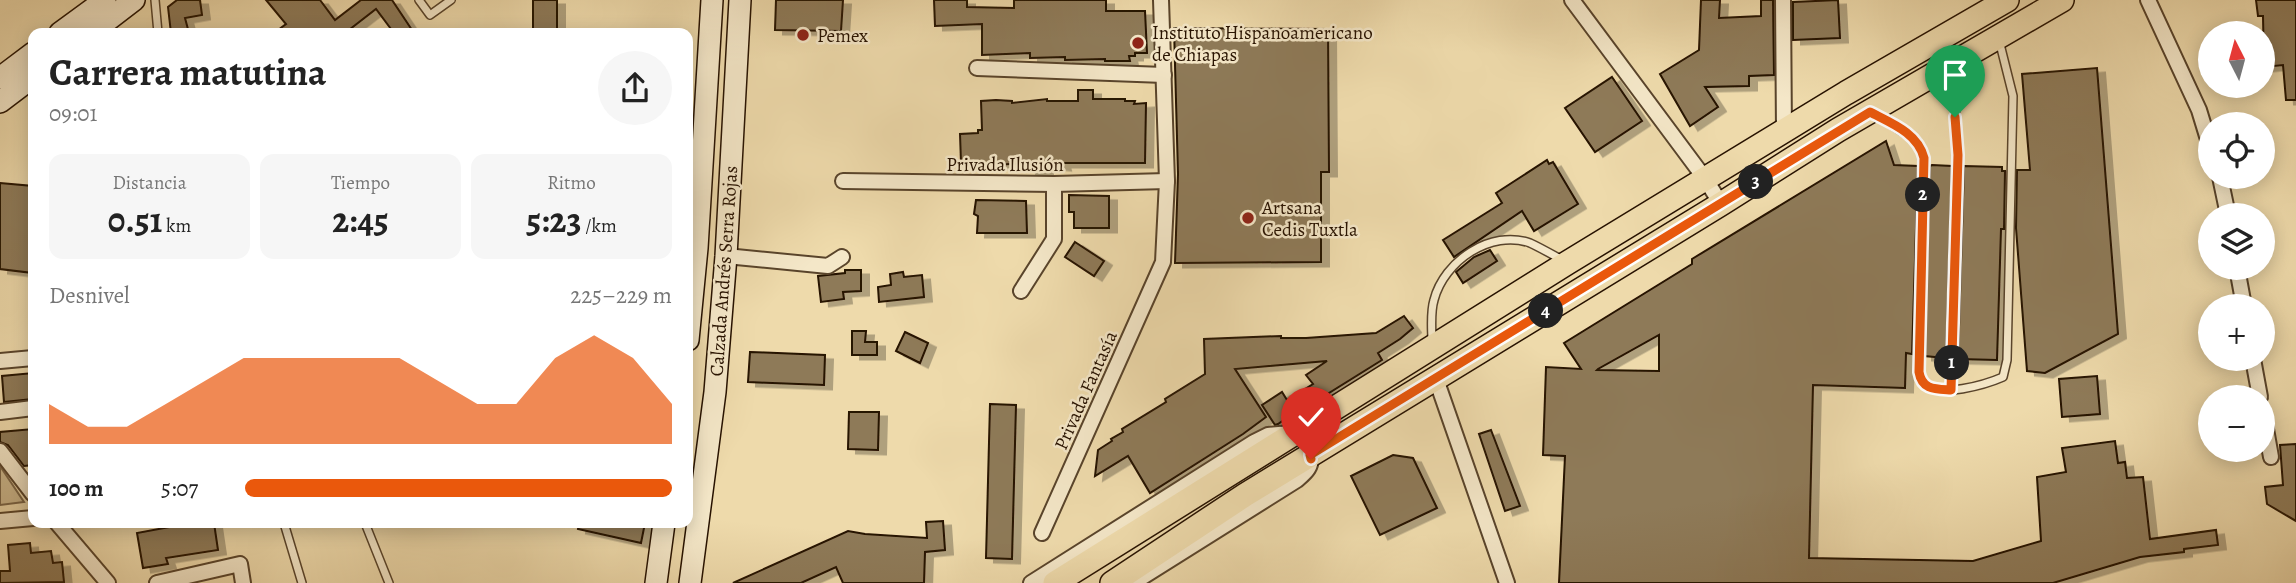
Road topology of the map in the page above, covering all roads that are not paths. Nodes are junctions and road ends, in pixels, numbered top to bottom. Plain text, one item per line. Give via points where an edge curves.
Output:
1 (134, 0) edge
2 (155, 0) edge
3 (419, 0) edge
4 (451, 0) edge
5 (712, 0) edge
6 (740, 0) edge
7 (1161, 0) edge
8 (1572, 0) edge
9 (1783, 0) edge
10 (2007, 0) edge
11 (2062, 0) edge
12 (2148, 0) edge
13 (97, 17) edge
14 (72, 28) edge
15 (158, 28) edge
16 (1998, 36) junction
17 (28, 57) edge
18 (1963, 57) junction
19 (977, 68) dead end
20 (1164, 75) junction
21 (0, 78) edge
22 (28, 81) edge
23 (0, 102) edge
24 (1870, 112) junction
25 (2200, 112) edge
26 (1784, 132) junction
27 (1706, 180) junction
28 (843, 181) dead end
29 (1167, 181) junction
30 (1054, 184) junction
31 (1721, 204) junction
32 (693, 236) edge
33 (726, 256) junction
34 (842, 257) dead end
35 (1567, 263) junction
36 (1021, 291) dead end
37 (720, 330) junction
38 (693, 333) edge
39 (1432, 347) junction
40 (28, 358) edge
41 (0, 361) edge
42 (1436, 379) junction
43 (1951, 390) junction
44 (28, 409) edge
45 (0, 412) edge
46 (1294, 434) junction
47 (0, 451) edge
48 (1310, 455) junction
49 (28, 487) edge
50 (28, 518) edge
51 (0, 521) edge
52 (61, 528) edge
53 (286, 528) edge
54 (367, 528) edge
55 (663, 528) edge
56 (1042, 533) dead end
57 (108, 583) edge
58 (157, 583) edge
59 (243, 583) edge
60 (302, 583) edge
61 (389, 583) edge
62 (656, 583) edge
63 (690, 583) edge
64 (1031, 583) edge
65 (1055, 583) edge
66 (1112, 583) edge
67 (1133, 583) edge
68 (1507, 583) edge

1 - 13 main road
2 - 15 lane
3 - 4 lane via 430,15
5 - 32 main road, Calzada Andrés Serra Rojas
6 - 33 main road, Calzada Andrés Serra Rojas
7 - 20 street
8 - 27 street
9 - 26 street
10 - 26 main road
11 - 16 main road
12 - 25 street
13 - 14 main road
16 - 18 main road
16 - 43 lane via 2013,96 2007,360 2003,377
17 - 21 main road
18 - 24 main road
18 - 43 lane via 1955,117 1958,155
19 - 20 street
20 - 29 street
22 - 23 main road
24 - 31 main road
24 - 43 lane via 1904,131 1922,149 1919,372 1925,386
26 - 27 main road
27 - 31 street
27 - 35 main road
28 - 30 street, Privada Ilusión
29 - 30 street, Privada Ilusión
29 - 56 street, Privada Fantasía via 1163,262
30 - 36 street via 1054,239
31 - 42 main road
33 - 34 street via 828,265
33 - 37 main road, Calzada Andrés Serra Rojas
35 - 39 main road
35 - 39 lane via 1529,243 1500,240 1463,256 1443,277 1433,301
37 - 38 main road
37 - 63 main road, Calzada Andrés Serra Rojas
39 - 46 main road
40 - 41 street
42 - 48 main road
42 - 68 street
44 - 45 street
46 - 64 street via 1278,433 1254,442
46 - 65 main road
47 - 49 street
48 - 66 main road
48 - 67 street via 1307,471 1297,480
50 - 51 street
52 - 57 street
53 - 60 lane
54 - 61 lane
55 - 62 main road
58 - 59 street via 240,564

